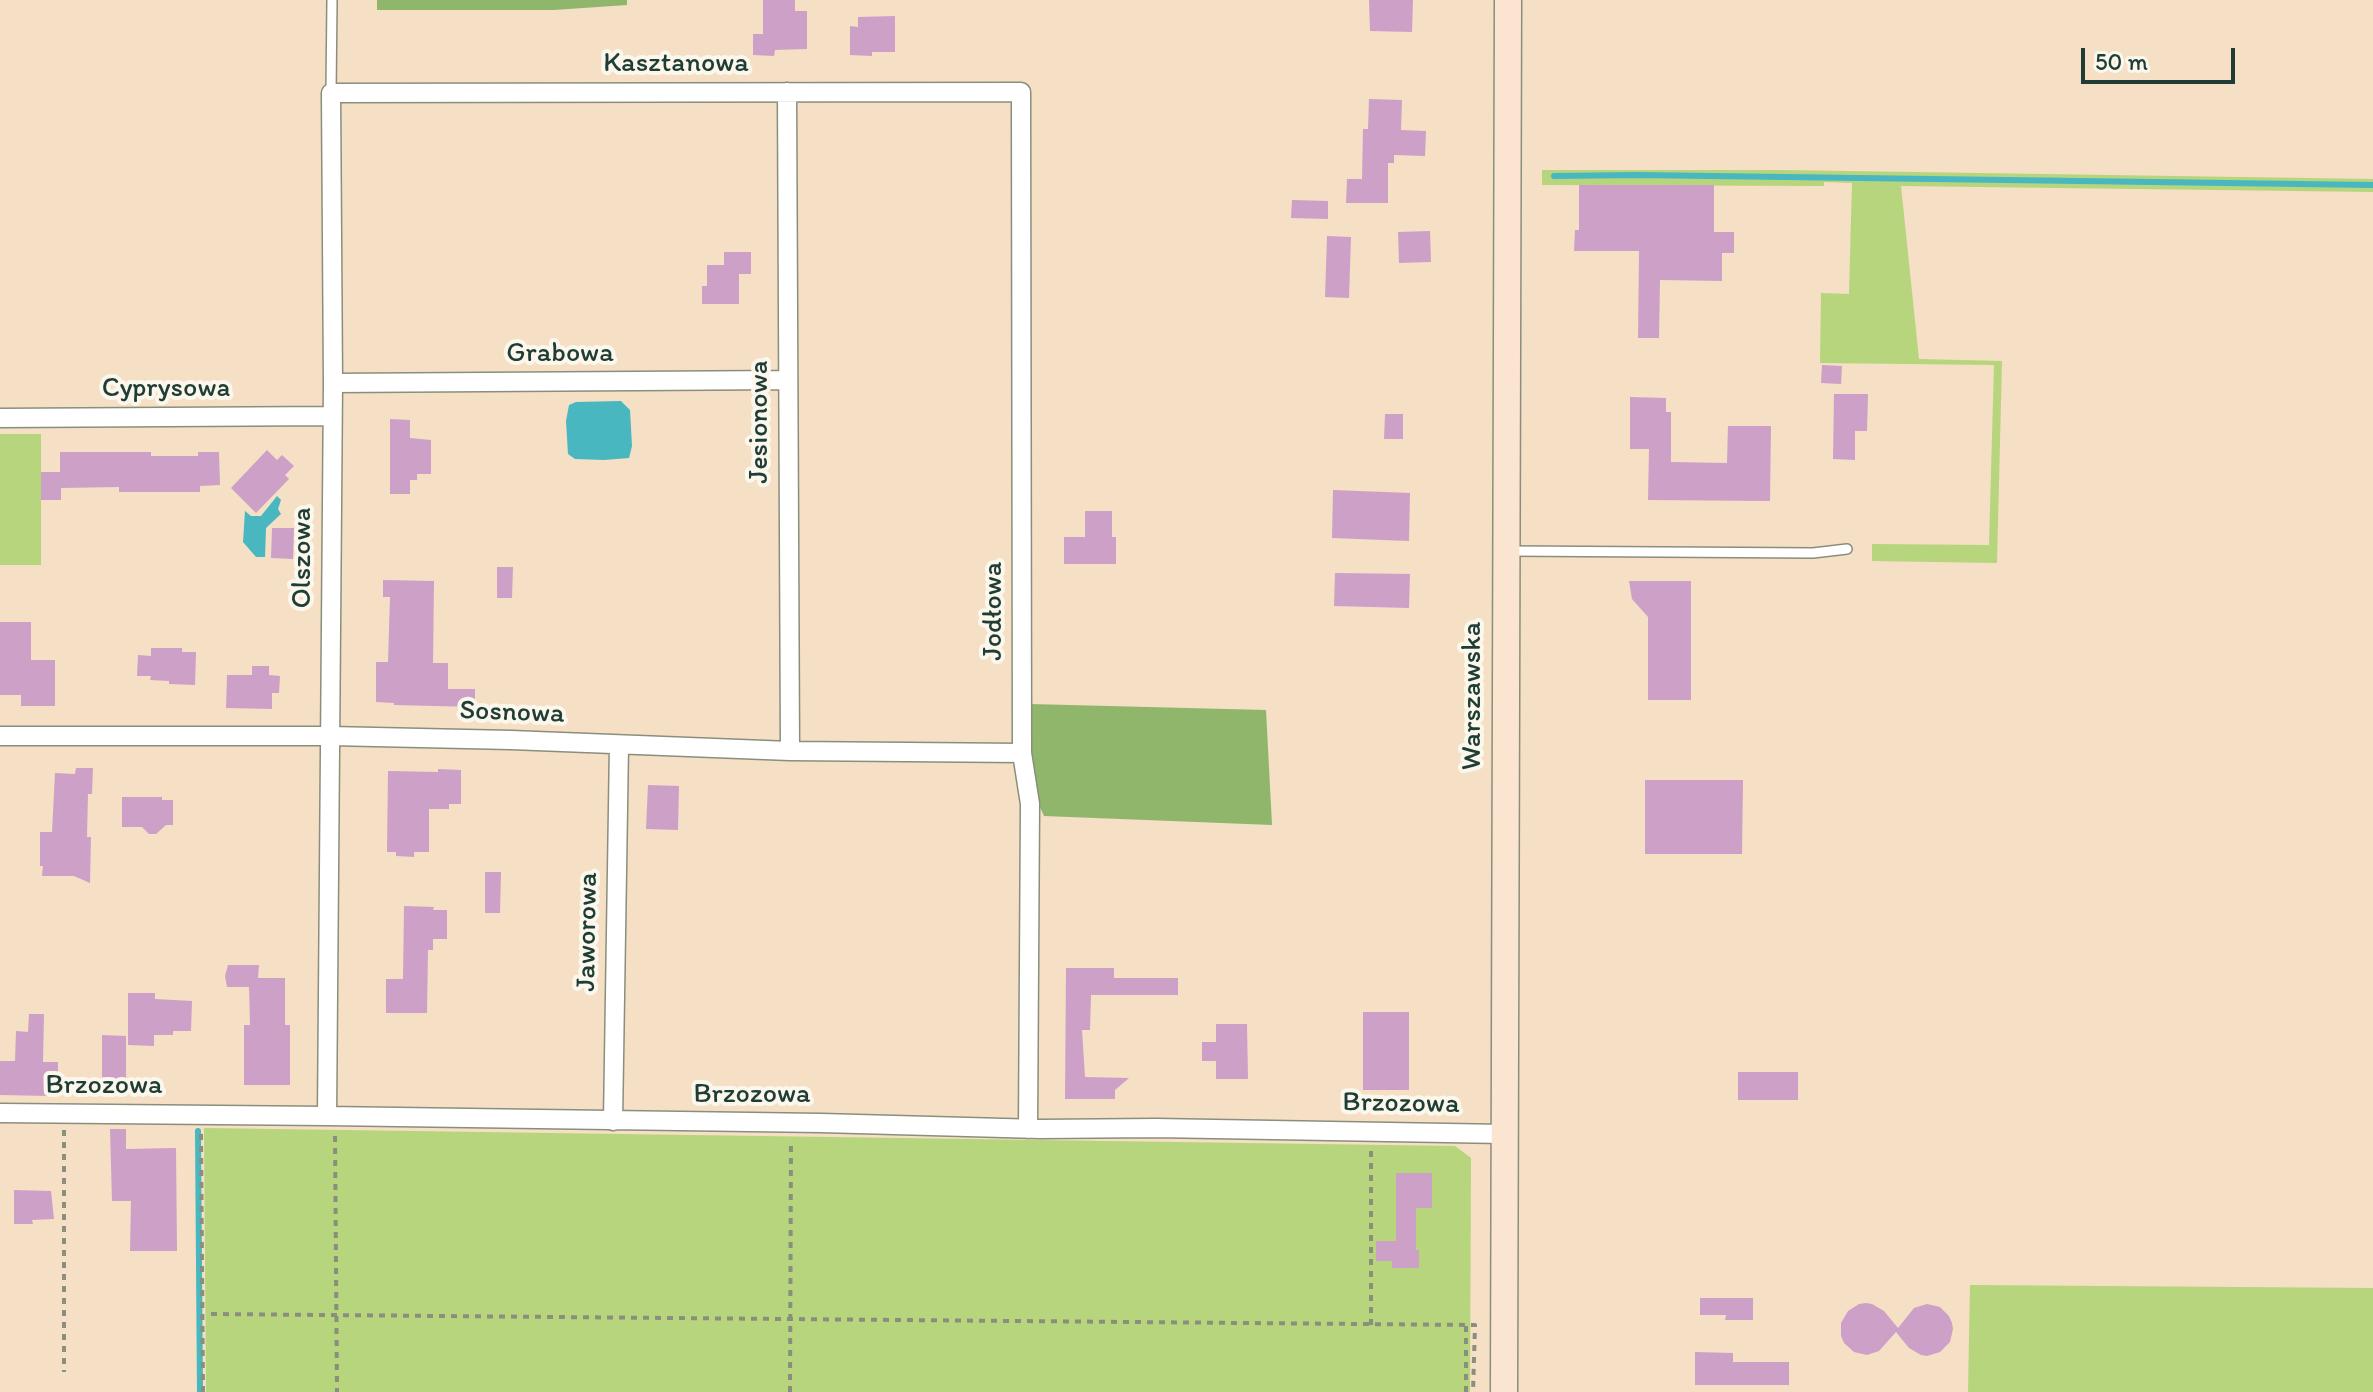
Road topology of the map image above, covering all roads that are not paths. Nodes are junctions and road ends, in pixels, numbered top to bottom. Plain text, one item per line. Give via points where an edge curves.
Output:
1 (332, 0) edge
2 (1508, 0) edge
3 (787, 92) junction
4 (1021, 92) joint
5 (331, 93) junction
6 (787, 380) junction
7 (333, 383) junction
8 (332, 416) junction
9 (0, 418) edge
10 (1847, 549) dead end
11 (1506, 550) junction
12 (0, 736) edge
13 (330, 736) junction
14 (619, 745) junction
15 (790, 751) junction
16 (1022, 753) junction
17 (0, 1113) edge
18 (327, 1116) junction
19 (613, 1121) junction
20 (1028, 1129) junction
21 (1504, 1134) junction
22 (1504, 1392) edge

1 - 5 lane, Olszowa
2 - 11 main road, Warszawska
3 - 4 street, Kasztanowa
3 - 5 street, Kasztanowa
3 - 6 street, Jesionowa
4 - 16 street, Jodłowa
5 - 7 street, Olszowa
6 - 7 street, Grabowa
6 - 15 street, Jesionowa
7 - 8 street, Olszowa
8 - 9 street, Cyprysowa
8 - 13 street, Olszowa
10 - 11 lane
11 - 21 main road, Warszawska
12 - 13 street, Sosnowa
13 - 14 street, Sosnowa
13 - 18 street, Olszowa
14 - 15 street, Sosnowa
14 - 19 street, Jaworowa
15 - 16 street, Sosnowa
16 - 20 street, Jodłowa via 1030,804
17 - 18 street, Brzozowa
18 - 19 street, Brzozowa
19 - 20 street, Brzozowa
20 - 21 street, Brzozowa
21 - 22 main road, Warszawska

